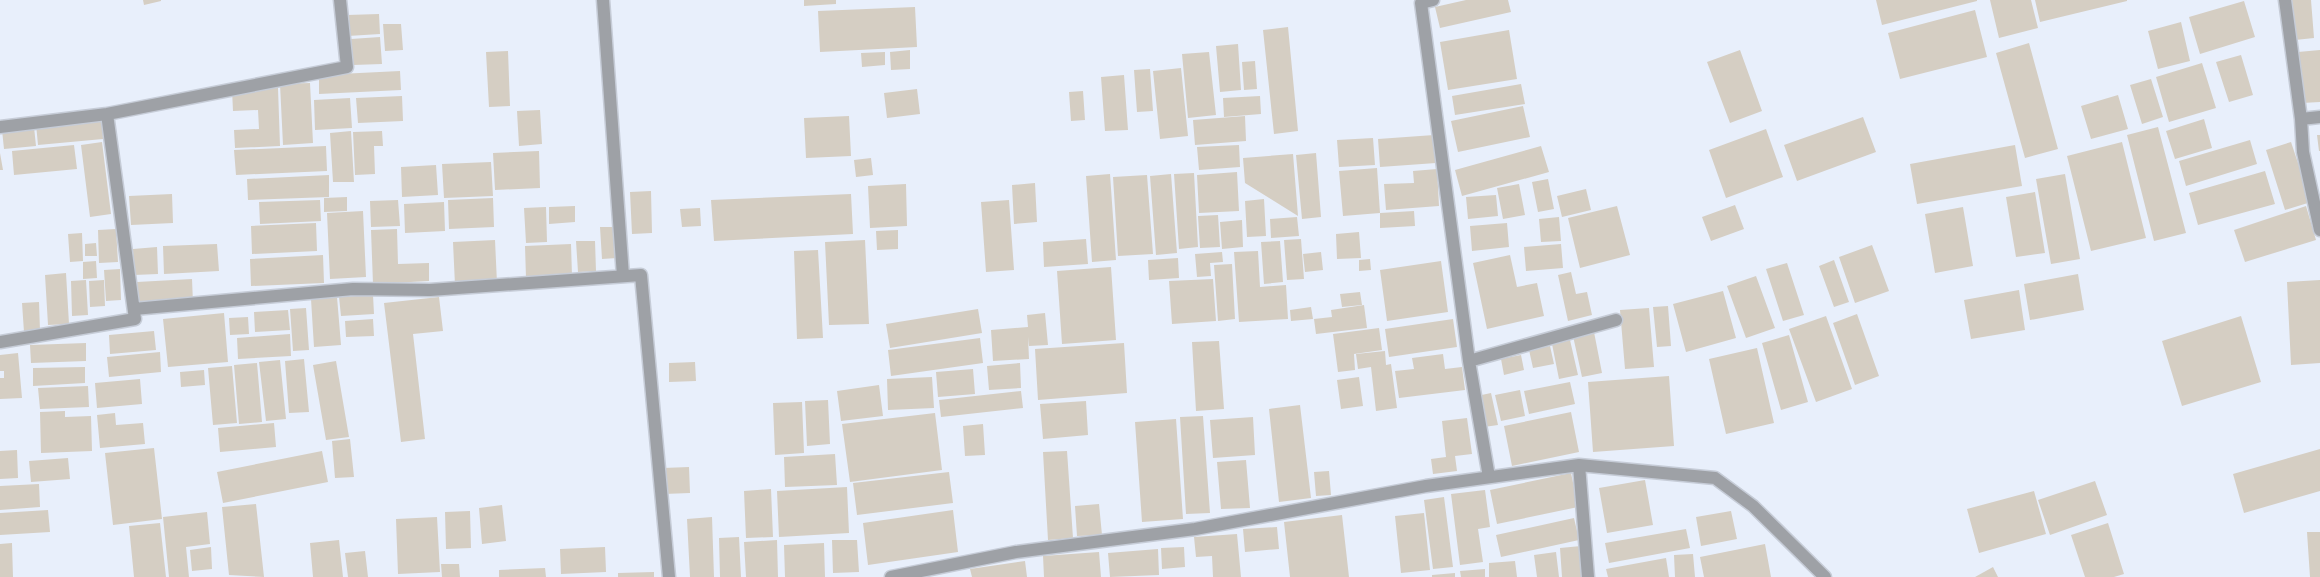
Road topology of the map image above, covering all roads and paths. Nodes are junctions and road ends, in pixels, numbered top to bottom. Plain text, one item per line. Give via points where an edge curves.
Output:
1 (340, 0) edge
2 (603, 0) edge
3 (2285, 0) edge
4 (1427, 1) edge
5 (107, 114) junction
6 (2320, 117) edge
7 (2301, 119) junction
8 (0, 127) edge
9 (2320, 230) edge
10 (622, 276) junction
11 (134, 309) junction
12 (1616, 320) dead end
13 (0, 342) edge
14 (1469, 361) junction
15 (1579, 465) junction
16 (1489, 477) junction
17 (669, 577) edge
18 (891, 577) edge
19 (1588, 577) edge
20 (1825, 577) edge

1 - 5 street via 347,67
2 - 10 street
3 - 7 street
4 - 14 street
5 - 8 street
5 - 11 street
6 - 7 street
7 - 9 street via 2303,152
10 - 11 street via 430,290 353,289
10 - 17 street via 641,275
11 - 13 street via 135,319
12 - 14 street
14 - 16 street
15 - 16 street
15 - 19 street
15 - 20 street via 1715,478 1752,506
16 - 18 street via 1195,529 1016,552

